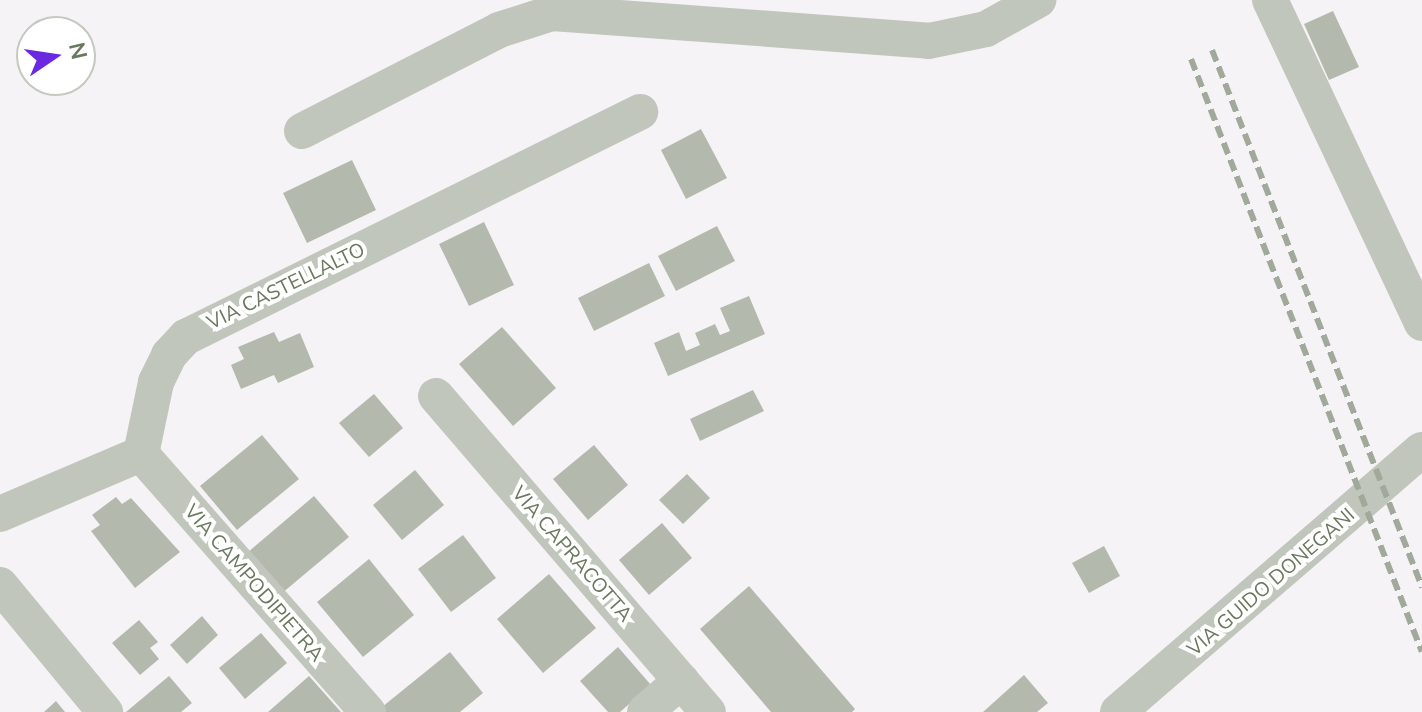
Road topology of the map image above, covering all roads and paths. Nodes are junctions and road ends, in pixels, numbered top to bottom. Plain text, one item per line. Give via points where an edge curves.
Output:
1 (1038, 0) edge
2 (1270, 0) edge
3 (640, 112) dead end
4 (302, 131) dead end
5 (1422, 323) edge
6 (436, 396) dead end
7 (1422, 450) edge
8 (141, 454) junction
9 (0, 514) edge
10 (0, 585) edge
11 (681, 681) junction
12 (105, 712) edge
13 (368, 712) edge
14 (645, 712) edge
15 (708, 712) edge
16 (1118, 712) edge

1 - 4 street via 986,29 929,41 552,13 499,30
2 - 5 street
3 - 8 street, VIA CASTELLALTO via 186,337 169,355 156,382
6 - 11 street, VIA CAPRACOTTA
7 - 16 street, VIA GUIDO DONEGANI
8 - 9 street
8 - 13 street, VIA CAMPODIPIETRA
10 - 12 street
11 - 14 street
11 - 15 street, VIA CAPRACOTTA

